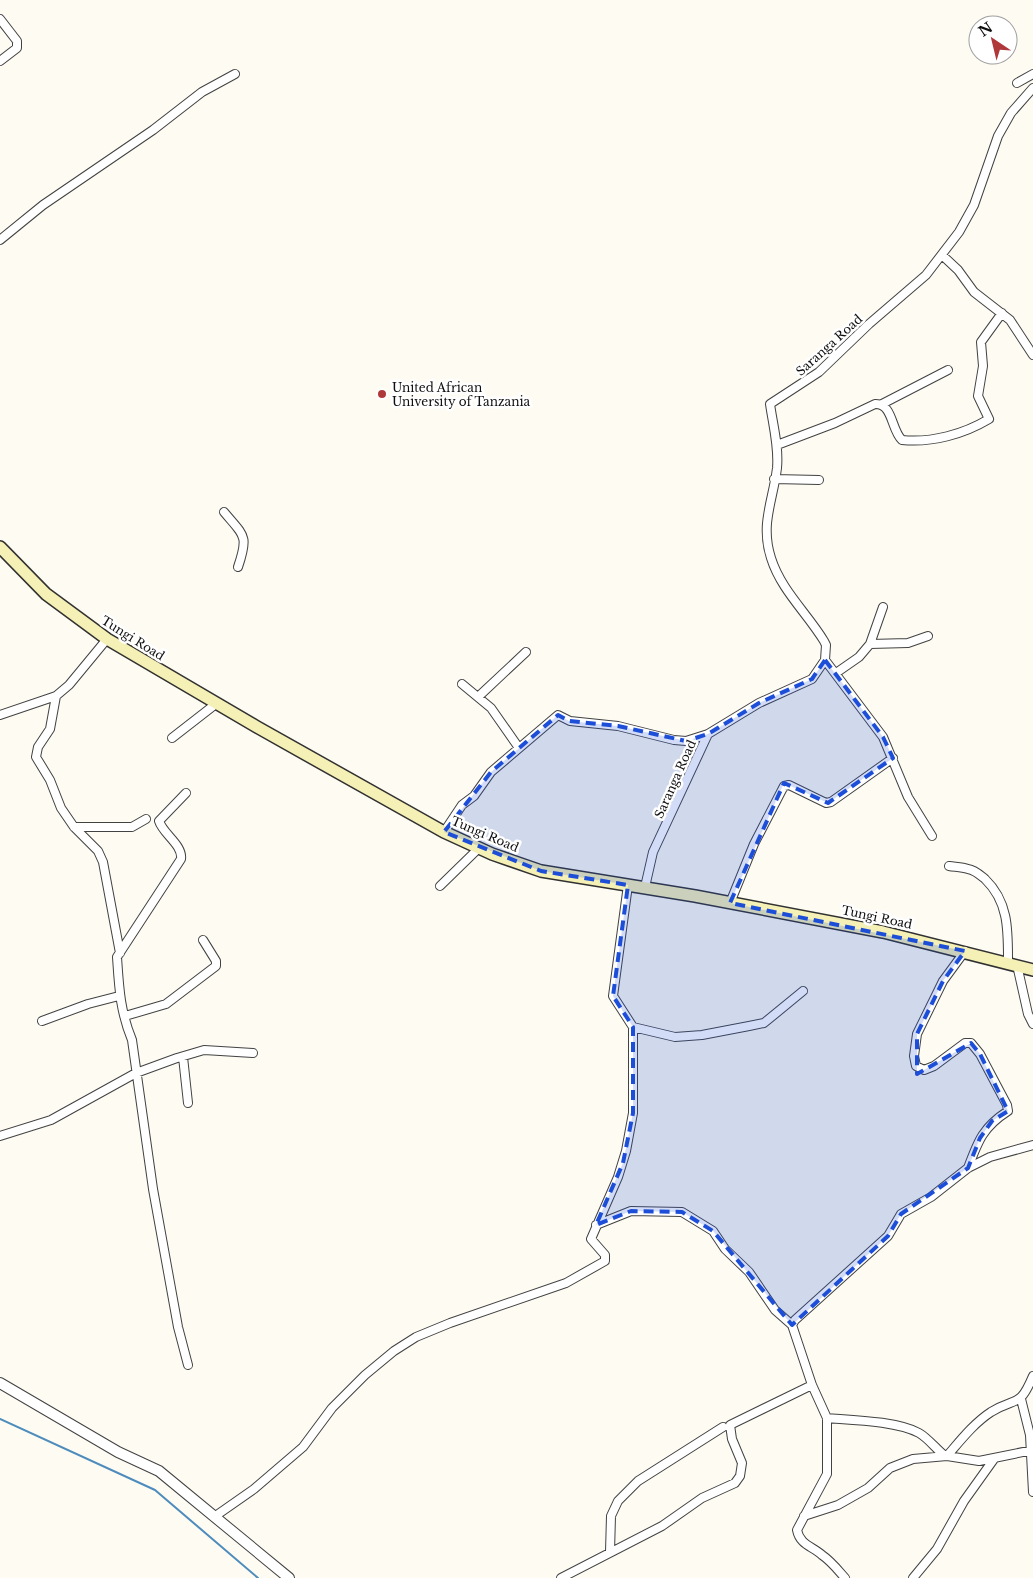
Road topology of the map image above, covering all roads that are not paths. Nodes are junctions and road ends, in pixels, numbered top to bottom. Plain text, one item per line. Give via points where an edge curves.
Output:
1 (0, 19) edge
2 (0, 61) edge
3 (235, 74) dead end
4 (1033, 74) edge
5 (1017, 83) dead end
6 (1033, 88) edge
7 (0, 240) edge
8 (942, 255) junction
9 (1002, 312) junction
10 (1033, 355) edge
11 (948, 370) dead end
12 (882, 404) junction
13 (777, 445) junction
14 (774, 479) junction
15 (820, 480) dead end
16 (224, 512) dead end
17 (0, 547) edge
18 (238, 566) dead end
19 (883, 607) dead end
20 (928, 636) dead end
21 (107, 639) junction
22 (870, 644) junction
23 (526, 652) dead end
24 (825, 660) junction
25 (836, 673) junction
26 (462, 684) dead end
27 (56, 696) junction
28 (478, 697) junction
29 (217, 703) junction
30 (0, 715) edge
31 (708, 734) junction
32 (172, 738) dead end
33 (519, 748) junction
34 (893, 758) junction
35 (186, 793) dead end
36 (146, 819) dead end
37 (74, 827) junction
38 (444, 832) junction
39 (932, 836) dead end
40 (479, 848) junction
41 (949, 866) dead end
42 (628, 884) junction
43 (440, 886) dead end
44 (645, 887) junction
45 (730, 903) junction
46 (203, 940) dead end
47 (965, 951) junction
48 (120, 953) junction
49 (1012, 964) junction
50 (1033, 970) edge
51 (803, 991) dead end
52 (119, 996) junction
53 (125, 1016) junction
54 (42, 1021) dead end
55 (1033, 1024) edge
56 (633, 1027) junction
57 (253, 1053) dead end
58 (183, 1057) junction
59 (136, 1073) junction
60 (188, 1103) dead end
61 (0, 1136) edge
62 (1033, 1145) edge
63 (968, 1168) junction
64 (596, 1225) junction
65 (792, 1325) junction
66 (188, 1365) dead end
67 (1033, 1376) edge
68 (0, 1383) edge
69 (812, 1385) junction
70 (1021, 1399) junction
71 (827, 1418) junction
72 (722, 1427) dead end
73 (1032, 1450) edge
74 (946, 1456) junction
75 (994, 1459) junction
76 (1033, 1492) edge
77 (214, 1516) junction
78 (804, 1516) junction
79 (610, 1552) junction
80 (289, 1578) edge
81 (561, 1578) edge
82 (845, 1578) edge
83 (913, 1578) edge

1 - 2 street via 17,41 17,48
3 - 7 street via 202,92 153,130 43,205
4 - 5 street
6 - 8 street, Saranga Road via 1011,113 998,136 974,205
8 - 9 street via 954,265 974,292
8 - 13 street, Saranga Road via 914,287 819,372 770,404
9 - 10 street
9 - 12 street via 981,342 984,366 978,396 989,419 960,433 902,440
11 - 12 street
12 - 13 street via 871,404 835,423
13 - 14 street, Saranga Road
14 - 15 street
14 - 24 street, Saranga Road via 766,516 770,558 794,601 824,641
16 - 18 street via 244,535 245,546
17 - 21 main road, Tungi Road via 46,594
19 - 22 street
20 - 22 street via 908,643
21 - 27 street
21 - 29 main road, Tungi Road
22 - 25 street
23 - 28 street
24 - 25 street
24 - 31 street, Saranga Road via 812,679 759,703
25 - 34 street via 883,737
26 - 28 street
27 - 30 street
27 - 37 street via 50,729 38,747 36,757
28 - 33 street via 491,708
29 - 32 street
29 - 38 main road, Tungi Road
31 - 33 street via 686,741 674,740 618,726 570,721 558,715
31 - 44 street, Saranga Road via 653,852
33 - 38 street via 486,778
34 - 39 street via 908,797
34 - 45 street via 831,802 826,803 784,786 754,844
35 - 48 street via 159,821 180,852 181,859
36 - 37 street via 132,827
37 - 48 street via 93,845 104,862
38 - 40 main road, Tungi Road
40 - 42 main road, Tungi Road via 541,871
40 - 43 street
41 - 49 street via 977,873 998,894 1008,926
42 - 44 main road, Tungi Road
42 - 56 street via 613,996
44 - 45 main road, Tungi Road
45 - 47 main road, Tungi Road
46 - 53 street via 216,966 166,1004
47 - 49 main road, Tungi Road
47 - 63 street via 943,981 917,1034 914,1056 916,1066 924,1070 971,1043 1007,1105 1008,1111 992,1121 980,1138
48 - 52 street via 117,956
49 - 50 main road, Tungi Road
49 - 55 street
51 - 56 street via 764,1022 749,1026 675,1037
52 - 53 street
52 - 54 street
53 - 59 street
56 - 64 street via 632,1113 626,1151
57 - 58 street via 204,1050
58 - 59 street
58 - 60 street
59 - 61 street via 52,1120
59 - 66 street via 153,1189
62 - 63 street via 990,1157
63 - 65 street via 931,1197 901,1214 888,1236
64 - 65 street via 630,1211 682,1212 713,1231 749,1272 775,1310
64 - 77 street via 591,1240 606,1254 605,1261 566,1283 468,1316 416,1337 394,1351 332,1408 303,1447 254,1489
65 - 69 street
67 - 70 street
68 - 77 street via 118,1452 159,1472
69 - 71 street
69 - 79 street via 730,1425 742,1463 740,1476 735,1482 702,1498 662,1526
70 - 73 street
70 - 74 street via 991,1412
71 - 74 street via 912,1430
71 - 78 street via 827,1474
72 - 79 street via 638,1481 618,1501 611,1516
73 - 75 street via 1008,1453
73 - 76 street
74 - 75 street via 980,1461
74 - 78 street via 899,1463 857,1495
75 - 83 street via 964,1500 942,1542
77 - 80 street
78 - 82 street via 797,1530 798,1537 802,1543 822,1554
79 - 81 street

